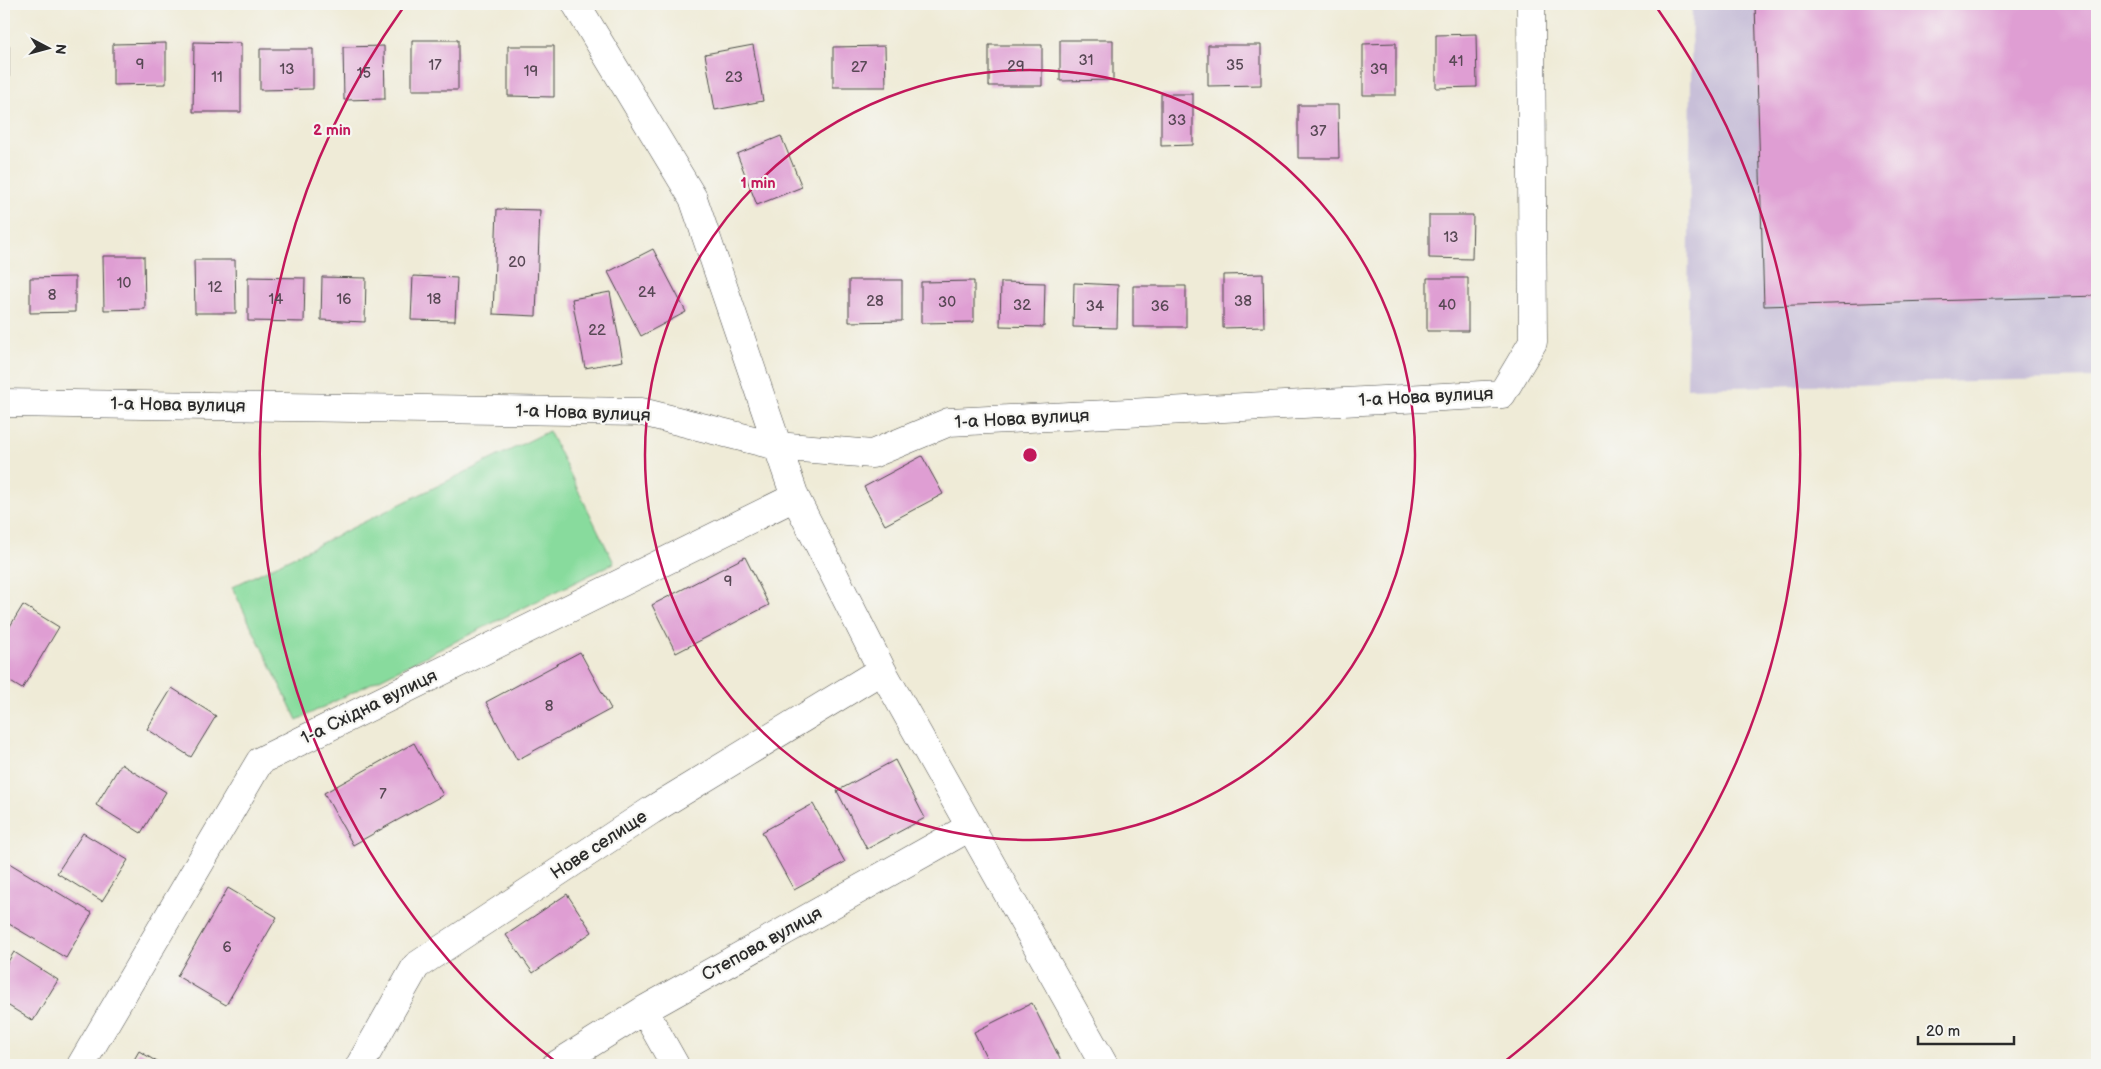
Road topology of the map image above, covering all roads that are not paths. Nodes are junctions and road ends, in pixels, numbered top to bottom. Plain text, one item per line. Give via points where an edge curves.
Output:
1 (576, 4) edge
2 (1531, 4) edge
3 (4, 403) edge
4 (777, 446) junction
5 (795, 497) junction
6 (882, 670) junction
7 (970, 827) junction
8 (644, 1010) junction
9 (81, 1065) edge
10 (360, 1065) edge
11 (556, 1065) edge
12 (675, 1065) edge
13 (1104, 1065) edge

1 - 4 street via 693,198
2 - 4 street, 1-а Нова вулиця via 1533,342 1502,394 949,422 872,454
3 - 4 street, 1-а Нова вулиця via 642,412
4 - 5 street
5 - 6 street
5 - 9 street, 1-а Східна вулиця via 260,761
6 - 7 street
6 - 10 street, Нове селище via 652,810 416,966
7 - 8 street, Степова вулиця
7 - 13 street
8 - 11 street, Степова вулиця
8 - 12 street

